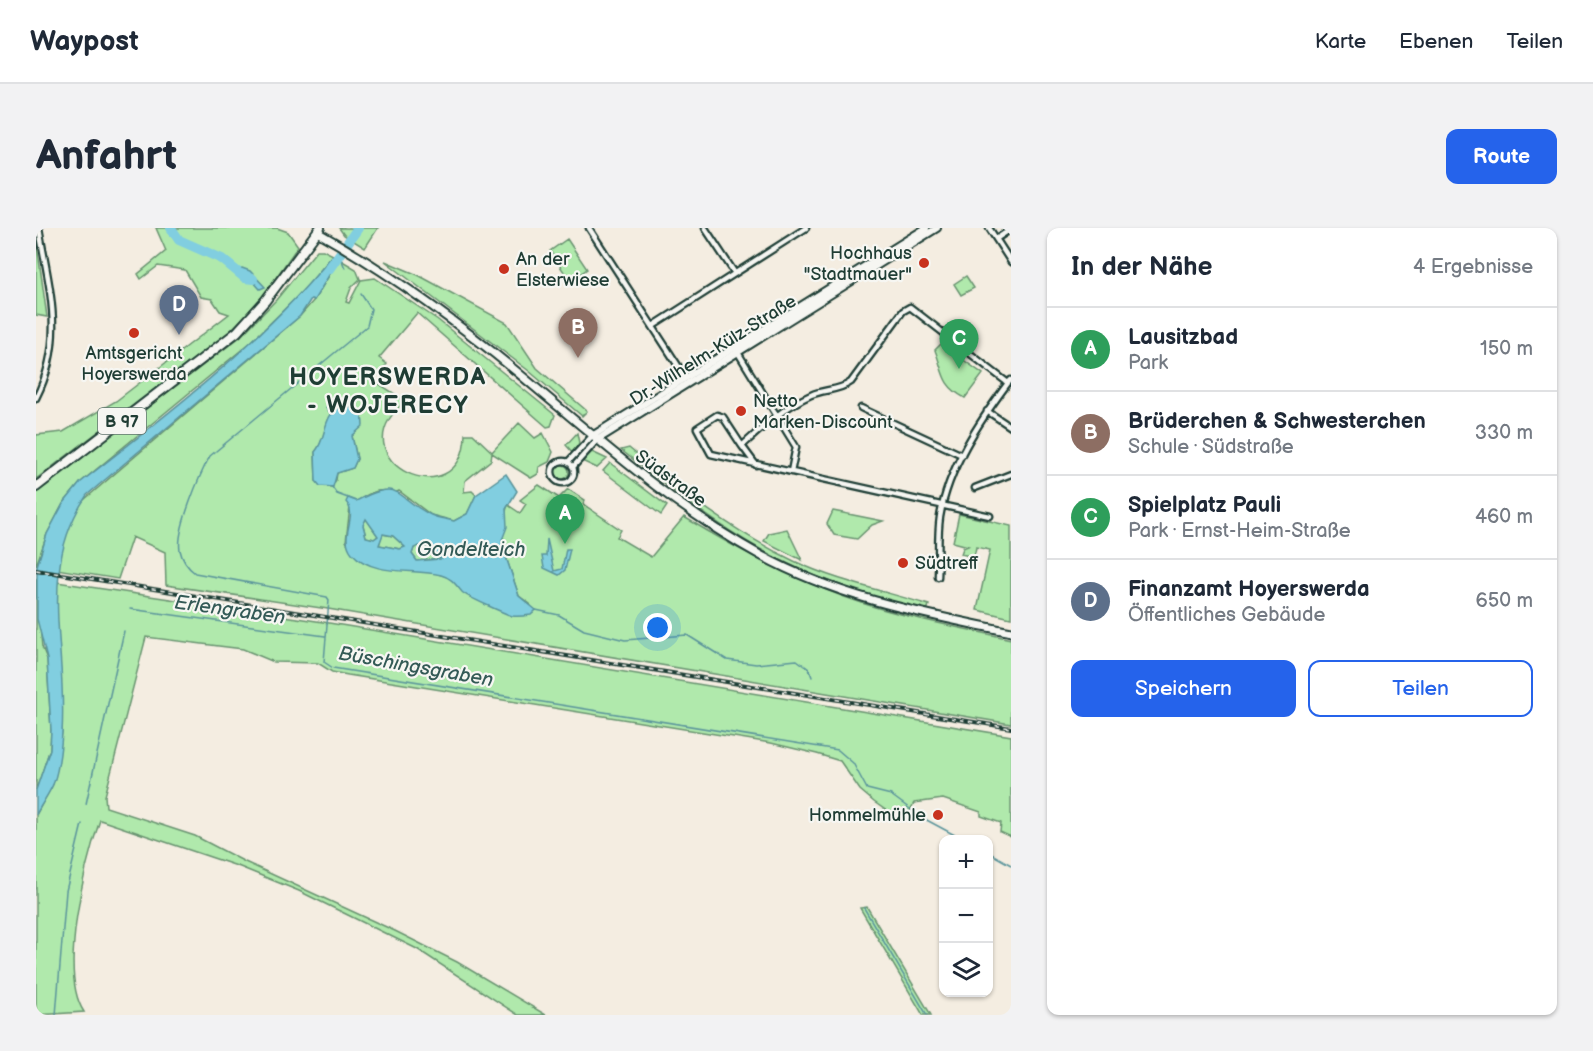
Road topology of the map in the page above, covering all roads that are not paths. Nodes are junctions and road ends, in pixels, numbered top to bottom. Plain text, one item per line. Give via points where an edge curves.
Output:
1 (39, 228) edge
2 (589, 228) edge
3 (705, 228) edge
4 (806, 228) edge
5 (926, 228) edge
6 (937, 228) edge
7 (989, 228) edge
8 (316, 229) edge
9 (1011, 229) edge
10 (996, 239) junction
11 (1011, 262) edge
12 (734, 272) junction
13 (653, 326) junction
14 (736, 349) junction
15 (686, 378) junction
16 (1010, 382) edge
17 (36, 398) edge
18 (861, 408) dead end
19 (987, 411) junction
20 (777, 413) junction
21 (1011, 427) edge
22 (594, 438) junction
23 (742, 446) junction
24 (962, 455) junction
25 (570, 464) junction
26 (756, 465) junction
27 (791, 472) junction
28 (1011, 474) edge
29 (36, 487) edge
30 (975, 488) dead end
31 (943, 506) junction
32 (990, 516) dead end
33 (938, 577) dead end
34 (1011, 632) edge

1 - 17 street via 55,331 49,367
2 - 13 street
3 - 12 street
4 - 12 street
5 - 14 street, Dr.-Wilhelm-Külz-Straße
6 - 14 street, Dr.-Wilhelm-Külz-Straße
7 - 10 street
8 - 22 main road, Südstraße via 475,339
8 - 29 main road, B 97 via 266,300 237,332
9 - 10 street
10 - 11 street
12 - 13 street
13 - 15 street
14 - 15 street, Dr.-Wilhelm-Külz-Straße
14 - 20 street
14 - 22 street, Dr.-Wilhelm-Külz-Straße
15 - 22 street, Dr.-Wilhelm-Külz-Straße
16 - 19 street
16 - 20 street via 910,307 903,311 851,382 840,389 816,393
18 - 24 street
19 - 21 street
19 - 24 street
20 - 23 street
20 - 27 street via 796,447
22 - 25 street, Dr.-Wilhelm-Külz-Straße
22 - 34 main road, Südstraße via 657,489 786,568 864,598
23 - 26 street
23 - 26 street via 723,417 717,415 697,428 711,454
24 - 31 street
25 - 25 street via 560,461 553,466 555,480 569,481 573,476
26 - 27 street
27 - 31 street
28 - 30 street
31 - 32 street
31 - 33 street

